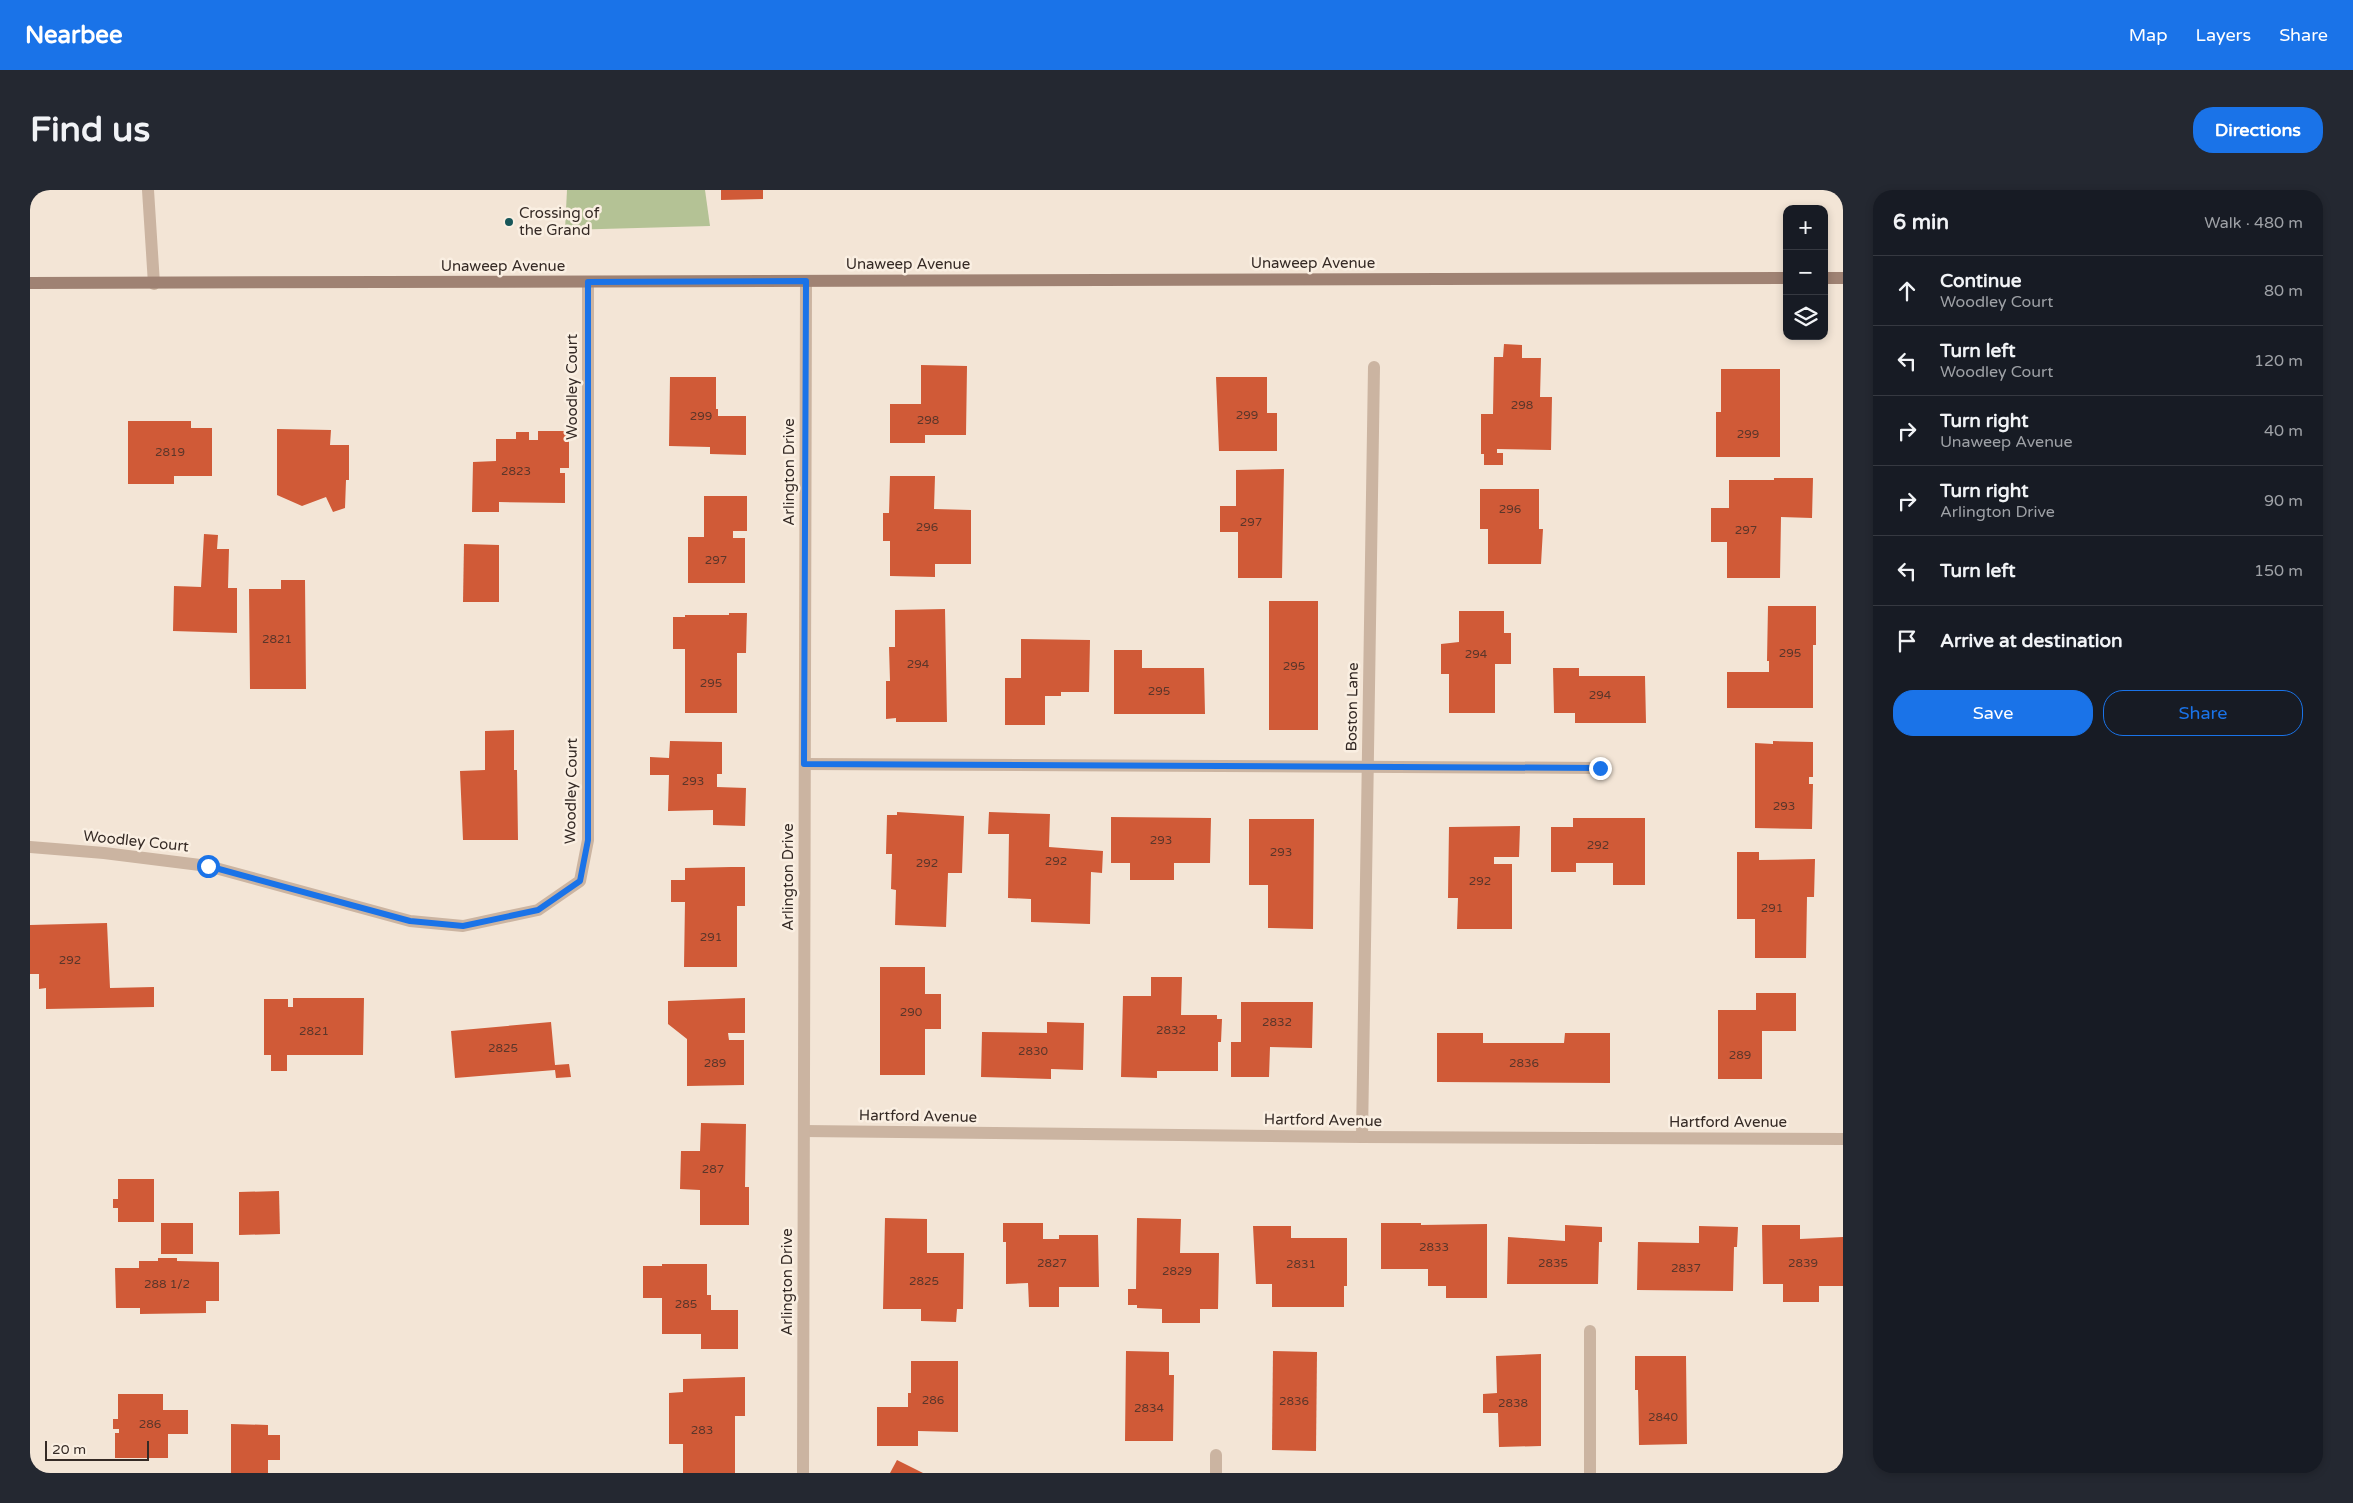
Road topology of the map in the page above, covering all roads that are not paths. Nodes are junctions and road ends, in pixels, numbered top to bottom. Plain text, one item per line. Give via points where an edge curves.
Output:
1 (148, 190) edge
2 (1783, 278) edge
3 (1828, 278) edge
4 (1843, 278) edge
5 (806, 281) junction
6 (588, 282) junction
7 (30, 283) edge
8 (154, 284) junction
9 (1374, 367) dead end
10 (804, 764) junction
11 (1368, 767) junction
12 (1600, 768) dead end
13 (30, 847) edge
14 (804, 1131) junction
15 (1362, 1137) junction
16 (1843, 1139) edge
17 (1590, 1331) dead end
18 (1216, 1455) dead end
19 (803, 1473) edge
20 (1216, 1473) edge
21 (1590, 1473) edge

1 - 8 street
2 - 5 main road, Unaweep Avenue
3 - 4 main road
5 - 6 main road, Unaweep Avenue
5 - 10 street, Arlington Drive
6 - 8 main road, Unaweep Avenue
6 - 13 street, Woodley Court via 588,840 580,881 538,910 463,926 410,921 208,866
7 - 8 main road, Unaweep Avenue
9 - 11 street, Boston Lane
10 - 11 street
10 - 14 street, Arlington Drive
11 - 12 street
11 - 15 street, Boston Lane
14 - 15 street, Hartford Avenue
14 - 19 street, Arlington Drive
15 - 16 street, Hartford Avenue
17 - 21 street
18 - 20 street

